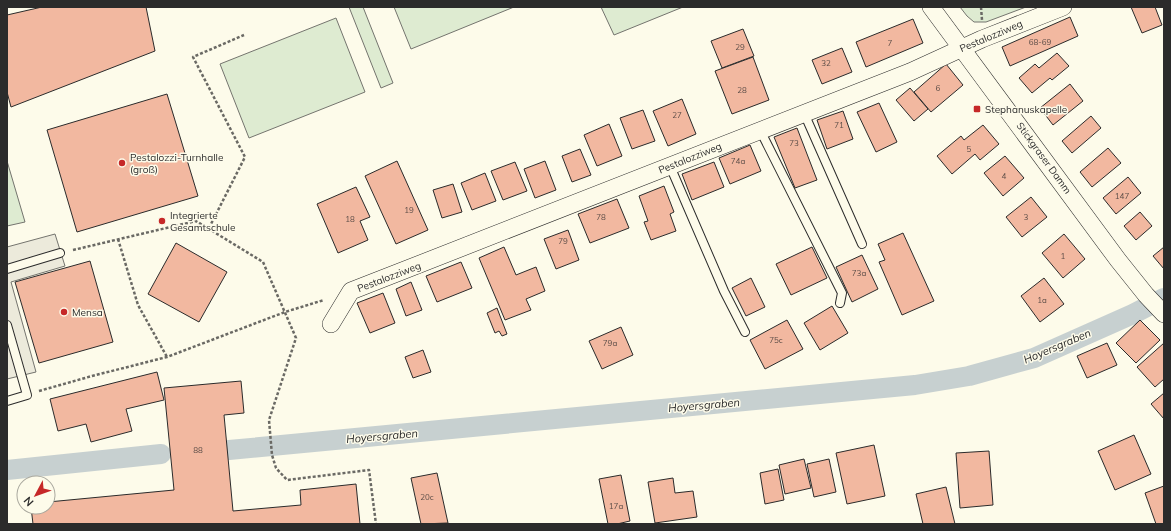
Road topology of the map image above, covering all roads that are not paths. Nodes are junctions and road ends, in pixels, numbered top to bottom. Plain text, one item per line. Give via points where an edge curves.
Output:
1 (931, 7) edge
2 (1064, 7) edge
3 (962, 48) junction
4 (804, 113) junction
5 (760, 130) junction
6 (670, 166) junction
7 (862, 244) dead end
8 (60, 253) road end
9 (7, 269) edge
10 (840, 303) dead end
11 (1161, 311) edge
12 (331, 324) dead end
13 (7, 325) edge
14 (745, 332) dead end
15 (7, 401) edge

1 - 3 street, Stickgraser Damm
2 - 3 street, Pestalozziweg
3 - 4 street, Pestalozziweg via 910,72
3 - 11 street, Stickgraser Damm via 1118,260
4 - 5 street, Pestalozziweg
4 - 7 lane
5 - 6 street, Pestalozziweg
5 - 10 lane via 842,293
6 - 12 street, Pestalozziweg via 351,291
6 - 14 lane via 724,291
8 - 9 lane
13 - 15 lane via 27,395

